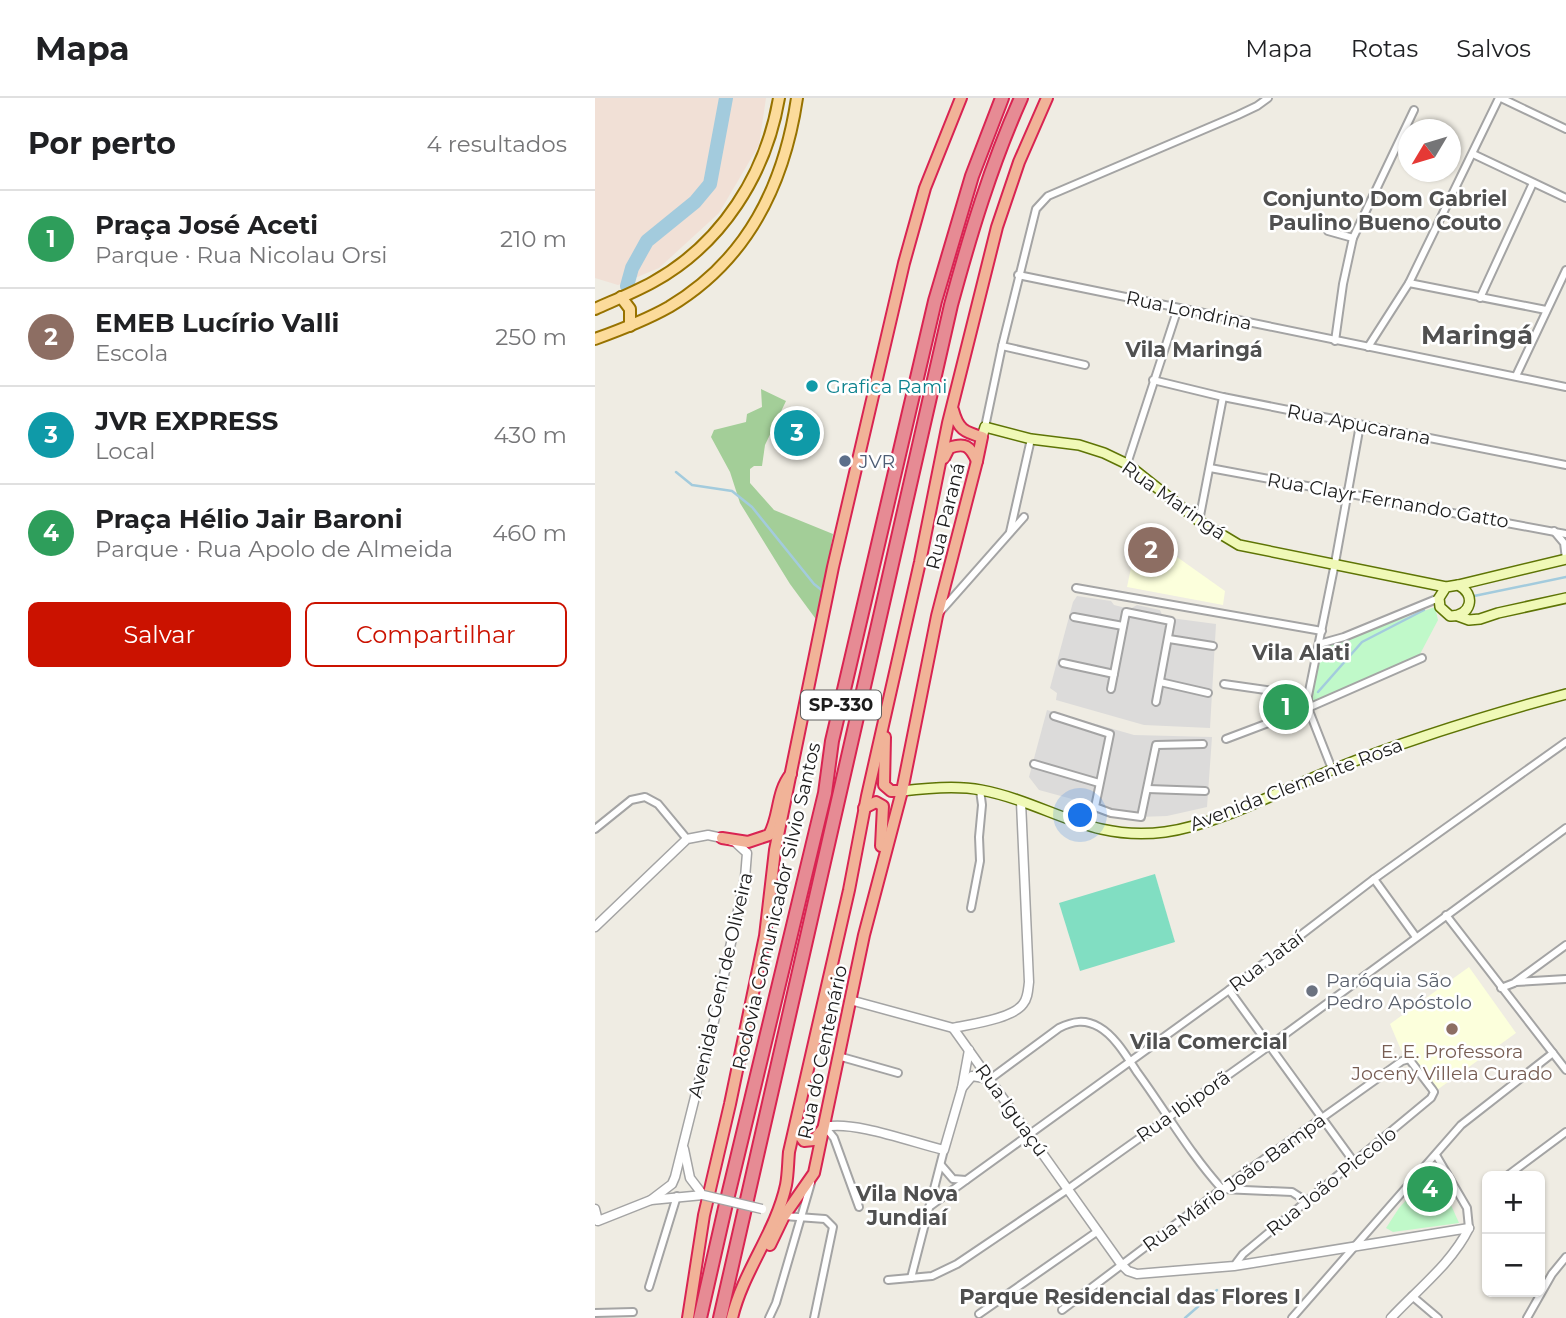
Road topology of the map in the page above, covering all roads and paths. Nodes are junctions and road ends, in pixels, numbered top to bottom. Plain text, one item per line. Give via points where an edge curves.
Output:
1 (779, 98) edge
2 (797, 98) edge
3 (961, 98) edge
4 (1002, 98) edge
5 (1021, 98) edge
6 (1047, 98) edge
7 (1268, 98) edge
8 (1500, 98) edge
9 (1414, 110) dead end
10 (1566, 129) edge
11 (1473, 154) junction
12 (1533, 183) junction
13 (1566, 198) edge
14 (1328, 231) dead end
15 (1353, 238) junction
16 (1566, 270) edge
17 (1019, 275) junction
18 (1409, 283) junction
19 (621, 297) junction
20 (1480, 298) junction
21 (1178, 308) junction
22 (595, 309) edge
23 (1546, 310) junction
24 (630, 326) junction
25 (595, 340) edge
26 (1335, 341) junction
27 (1002, 346) junction
28 (1369, 348) junction
29 (1085, 365) dead end
30 (1516, 376) junction
31 (1153, 380) junction
32 (1566, 387) edge
33 (1223, 397) junction
34 (953, 409) junction
35 (1360, 425) junction
36 (983, 432) junction
37 (964, 433) junction
38 (1031, 439) junction
39 (949, 448) junction
40 (977, 461) junction
41 (1127, 464) junction
42 (1566, 465) edge
43 (1210, 468) junction
44 (936, 479) junction
45 (1347, 494) junction
46 (1203, 502) junction
47 (1188, 513) junction
48 (1024, 517) dead end
49 (1199, 521) junction
50 (1553, 530) junction
51 (1010, 534) junction
52 (1566, 534) edge
53 (1566, 559) edge
54 (1335, 563) junction
55 (1458, 585) junction
56 (1446, 587) junction
57 (1076, 588) dead end
58 (1439, 598) junction
59 (1566, 598) edge
60 (1144, 599) junction
61 (1158, 601) junction
62 (1470, 604) junction
63 (1498, 613) junction
64 (1141, 614) junction
65 (937, 616) junction
66 (1156, 616) junction
67 (1458, 616) junction
68 (1074, 617) dead end
69 (1123, 626) junction
70 (1322, 631) junction
71 (1169, 639) junction
72 (1319, 644) junction
73 (1213, 646) dead end
74 (1422, 659) dead end
75 (1063, 663) dead end
76 (1114, 674) junction
77 (1160, 682) junction
78 (1224, 684) dead end
79 (1111, 689) dead end
80 (1208, 693) dead end
81 (1566, 694) edge
82 (890, 696) junction
83 (1308, 696) junction
84 (1156, 702) dead end
85 (1308, 708) junction
86 (1054, 716) dead end
87 (1226, 739) dead end
88 (1566, 742) edge
89 (1203, 744) dead end
90 (1034, 764) dead end
91 (1332, 769) junction
92 (792, 772) junction
93 (1100, 783) junction
94 (1148, 789) junction
95 (980, 790) junction
96 (1205, 791) dead end
97 (902, 792) junction
98 (1021, 802) junction
99 (864, 808) junction
100 (1124, 816) junction
101 (1108, 822) junction
102 (1566, 828) edge
103 (595, 829) edge
104 (1119, 833) junction
105 (722, 838) junction
106 (687, 839) junction
107 (1374, 879) junction
108 (875, 891) junction
109 (971, 908) dead end
110 (1446, 915) junction
111 (595, 927) edge
112 (1416, 937) junction
113 (1566, 945) edge
114 (1566, 979) edge
115 (1514, 983) junction
116 (1501, 988) junction
117 (1229, 990) junction
118 (850, 1000) junction
119 (953, 1028) junction
120 (1269, 1045) junction
121 (969, 1050) junction
122 (1553, 1054) junction
123 (838, 1056) junction
124 (1409, 1059) joint
125 (1129, 1060) junction
126 (1566, 1070) edge
127 (898, 1073) dead end
128 (990, 1079) junction
129 (962, 1088) junction
130 (1169, 1116) junction
131 (1322, 1118) junction
132 (797, 1121) junction
133 (825, 1127) junction
134 (1566, 1132) edge
135 (1028, 1133) junction
136 (683, 1146) junction
137 (944, 1150) junction
138 (1436, 1155) junction
139 (1354, 1162) junction
140 (940, 1165) junction
141 (1514, 1171) edge
142 (814, 1173) junction
143 (966, 1180) junction
144 (1068, 1189) junction
145 (1222, 1189) junction
146 (703, 1195) junction
147 (677, 1196) junction
148 (651, 1200) junction
149 (781, 1201) junction
150 (1306, 1201) junction
151 (859, 1207) dead end
152 (929, 1207) junction
153 (595, 1209) edge
154 (762, 1209) junction
155 (780, 1215) junction
156 (802, 1217) junction
157 (596, 1223) edge
158 (1469, 1228) junction
159 (1098, 1231) junction
160 (1357, 1246) junction
161 (1566, 1257) edge
162 (1121, 1264) junction
163 (1234, 1266) junction
164 (911, 1278) junction
165 (888, 1280) dead end
166 (649, 1287) dead end
167 (1412, 1296) junction
168 (1062, 1310) dead end
169 (595, 1312) edge
170 (633, 1312) dead end
171 (979, 1314) dead end
172 (688, 1318) edge
173 (700, 1318) edge
174 (720, 1318) edge
175 (732, 1318) edge
176 (738, 1318) edge
177 (769, 1318) edge
178 (814, 1318) edge
179 (1291, 1318) edge
180 (1391, 1318) edge
181 (1438, 1318) edge
182 (1527, 1318) edge

1 - 19 main road via 766,149 735,209 684,262
2 - 24 main road via 777,180 743,240 691,292
3 - 92 highway via 925,188 894,301 817,640
4 - 173 highway, Rodovia Comunicador Silvio Santos / SP-330 via 972,176 935,301 832,741 825,793
5 - 174 highway, Rodovia Comunicador Silvio Santos / SP-330 via 988,181 951,305
6 - 34 highway via 997,227
7 - 17 street, Rua Paraná via 1048,196 1036,209
8 - 10 street
8 - 11 street
9 - 15 street
11 - 12 street
11 - 18 street
12 - 13 street
12 - 20 street
14 - 15 street
15 - 26 street
16 - 23 street
17 - 21 street, Rua Londrina
17 - 27 street, Rua Paraná
18 - 20 street
18 - 28 street
19 - 22 main road
19 - 24 main road via 630,309
20 - 23 street
21 - 26 street, Rua Londrina
21 - 31 street
23 - 30 street
24 - 25 main road
26 - 28 street, Rua Londrina
27 - 29 street
27 - 36 street, Rua Paraná
28 - 30 street, Rua Londrina
30 - 32 street, Rua Londrina
31 - 33 street, Rua Apucarana
31 - 41 street
33 - 35 street, Rua Apucarana
33 - 43 street
34 - 37 highway
34 - 44 highway
35 - 42 street, Rua Apucarana
35 - 45 street
36 - 37 highway
36 - 38 main road, Rua Maringá
36 - 40 highway, Rua Paraná
37 - 39 highway via 953,436
38 - 41 main road, Rua Maringá via 1079,445
38 - 51 street
39 - 40 highway via 967,445
39 - 44 highway
40 - 65 highway, Rua Paraná
41 - 47 main road, Rua Maringá
43 - 45 street, Rua Clayr Fernando Gatto
43 - 46 street
44 - 82 highway
45 - 50 street, Rua Clayr Fernando Gatto
45 - 54 street
46 - 47 street
46 - 49 street
47 - 49 main road, Rua Maringá
48 - 51 street
49 - 54 main road, Rua Maringá via 1239,545
50 - 52 street, Rua Clayr Fernando Gatto
50 - 53 street via 1564,543
51 - 65 street
53 - 55 main road
54 - 56 main road, Rua Maringá
54 - 70 street
55 - 56 main road
55 - 62 main road via 1469,595
56 - 58 main road
57 - 60 street
58 - 67 main road via 1443,611
58 - 72 street
59 - 63 main road
60 - 61 street
60 - 64 street
61 - 66 street
61 - 70 street
62 - 63 main road via 1482,612
62 - 67 main road
63 - 67 main road via 1473,620
64 - 66 street
64 - 69 street via 1126,611
65 - 97 highway, Rua Paraná
66 - 71 street via 1171,621
68 - 69 street
69 - 76 street
70 - 72 street
71 - 73 street
71 - 77 street
72 - 83 street
74 - 85 street
75 - 76 street
76 - 79 street
77 - 80 street
77 - 84 street
78 - 83 street
81 - 91 main road, Avenida Clemente Rosa via 1407,740
82 - 97 highway via 884,785
82 - 99 highway
83 - 85 street
85 - 87 street
85 - 91 street
86 - 93 street via 1110,734
88 - 107 street, Rua Jataí
89 - 94 street via 1156,744
90 - 93 street
91 - 104 main road, Avenida Clemente Rosa via 1184,828
92 - 105 highway via 782,784 769,835 748,842
92 - 172 highway via 775,850 765,936 704,1215
93 - 101 street via 1095,807
94 - 96 street
94 - 100 street via 1141,817
95 - 97 main road, Avenida Clemente Rosa
95 - 98 main road, Avenida Clemente Rosa
95 - 109 street via 980,861
97 - 108 highway, Rua do Centenário
98 - 101 main road, Avenida Clemente Rosa
98 - 119 street via 1027,997 1011,1013
99 - 108 highway via 876,802 883,806
99 - 132 highway
100 - 101 street
100 - 104 street
101 - 104 main road, Avenida Clemente Rosa
102 - 110 street, Rua Ibiporã
103 - 106 street via 631,800 645,797 658,804
105 - 106 street
105 - 136 street, Avenida Geni de Oliveira via 742,846 747,862
106 - 111 street
107 - 112 street
107 - 117 street, Rua Jataí
108 - 118 highway, Rua do Centenário
110 - 112 street, Rua Ibiporã
110 - 116 street
112 - 120 street, Rua Ibiporã
113 - 115 street
114 - 115 street
115 - 116 street
116 - 122 street
117 - 120 street
117 - 125 street, Rua Jataí
118 - 119 street
118 - 123 highway, Rua do Centenário
119 - 121 street, Rua Iguaçú
120 - 130 street, Rua Ibiporã
120 - 131 street
121 - 128 street, Rua Iguaçú
121 - 129 street
122 - 126 street
122 - 138 street via 1477,1111
123 - 127 street
123 - 133 highway, Rua do Centenário
124 - 131 street, Rua Mário João Bampa
124 - 139 street, Rua João Piccolo via 1434,1092 1431,1098
125 - 128 street via 1097,1025 1071,1022
125 - 130 street
125 - 135 street, Rua Jataí
128 - 129 street via 972,1076
128 - 135 street, Rua Iguaçú
129 - 137 street
130 - 144 street, Rua Ibiporã
130 - 145 street
131 - 139 street
131 - 145 street, Rua Mário João Bampa
132 - 133 highway via 804,1140 814,1140
132 - 149 highway
133 - 137 street via 859,1128
133 - 142 highway, Rua do Centenário
133 - 151 street via 834,1138
134 - 141 street
135 - 143 street, Rua Jataí
135 - 144 street, Rua Iguaçú
136 - 146 street via 690,1178
136 - 148 street via 672,1184
137 - 140 street
138 - 158 street via 1467,1208
138 - 160 street
139 - 150 street, Rua João Piccolo
140 - 143 street via 953,1179
140 - 152 street
142 - 155 highway
142 - 156 street, Rua do Centenário
143 - 152 street, Rua Jataí
144 - 159 street, Rua Iguaçú
144 - 164 street, Rua Ibiporã via 957,1264 932,1276
145 - 150 street via 1292,1192
145 - 162 street, Rua Mário João Bampa
146 - 147 street
146 - 154 street, bridge
147 - 148 street
147 - 166 street
148 - 157 street
149 - 154 street
149 - 155 highway
150 - 163 street, Rua João Piccolo
152 - 164 street
153 - 157 street
154 - 155 street
155 - 156 street
155 - 175 highway
155 - 176 highway
156 - 177 street, Rua do Centenário
156 - 178 street via 825,1219 833,1227
158 - 160 street
158 - 167 street via 1463,1241
159 - 162 street, Rua Iguaçú
159 - 171 street
160 - 163 street
160 - 179 street
161 - 182 street
162 - 163 street, Rua Iguaçú via 1137,1274
162 - 168 street, Rua Mário João Bampa
164 - 165 street, Rua Ibiporã
167 - 180 street
167 - 181 street
169 - 170 street

